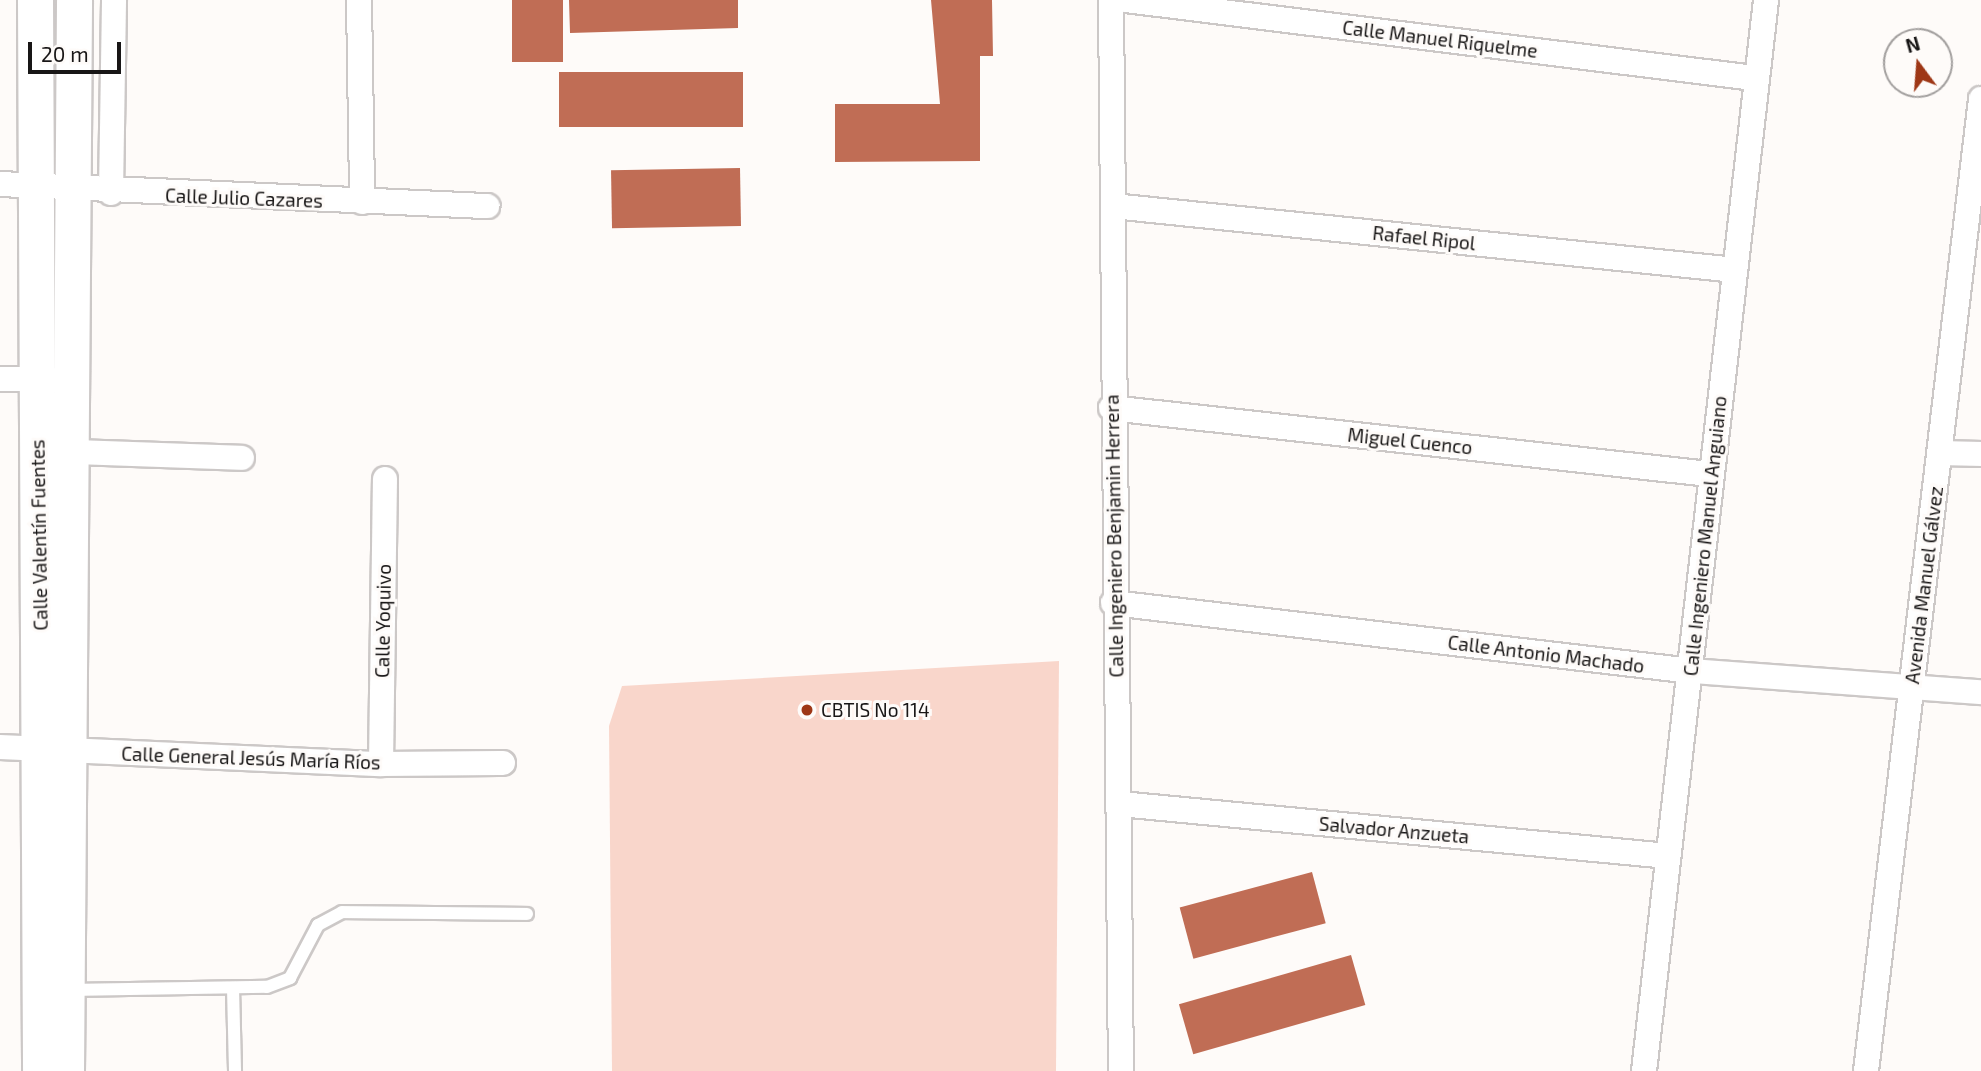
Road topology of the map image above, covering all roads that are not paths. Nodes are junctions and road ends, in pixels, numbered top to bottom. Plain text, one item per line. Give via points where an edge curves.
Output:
1 (35, 0) edge
2 (74, 0) edge
3 (114, 0) edge
4 (359, 0) edge
5 (1111, 0) edge
6 (1126, 0) edge
7 (1766, 0) edge
8 (1754, 78) junction
9 (1981, 99) edge
10 (0, 184) edge
11 (56, 189) junction
12 (111, 193) junction
13 (362, 202) junction
14 (1112, 205) junction
15 (488, 206) dead end
16 (1974, 222) edge
17 (1735, 270) junction
18 (0, 379) edge
19 (37, 379) junction
20 (73, 380) junction
21 (1111, 408) junction
22 (73, 452) junction
23 (1941, 453) junction
24 (1981, 454) edge
25 (242, 458) dead end
26 (1709, 474) junction
27 (385, 479) dead end
28 (1113, 603) junction
29 (1692, 671) junction
30 (1910, 688) junction
31 (1981, 692) edge
32 (0, 747) edge
33 (57, 750) junction
34 (503, 763) dead end
35 (381, 764) junction
36 (1120, 804) junction
37 (1668, 856) junction
38 (527, 914) dead end
39 (233, 988) junction
40 (67, 990) junction
41 (40, 1071) edge
42 (66, 1071) edge
43 (236, 1071) edge
44 (1121, 1071) edge
45 (1644, 1071) edge
46 (1866, 1071) edge

1 - 11 main road, Calle Valentín Fuentes
2 - 11 main road, Calle Valentín Fuentes
3 - 12 street
4 - 13 street
5 - 14 street, Calle Ingeniero Benjamin Herrera
6 - 8 street, Calle Manuel Riquelme
7 - 8 street, Calle Ingeniero Manuel Anguiano
8 - 17 street, Calle Ingeniero Manuel Anguiano
9 - 16 street, Avenida Manuel Gálvez
10 - 11 street, Calle Julio Cazares
11 - 12 street, Calle Julio Cazares
11 - 19 main road, Calle Valentín Fuentes
11 - 20 main road, Calle Valentín Fuentes
12 - 13 street, Calle Julio Cazares
13 - 15 street, Calle Julio Cazares
14 - 17 street, Rafael Ripol
14 - 21 street, Calle Ingeniero Benjamin Herrera
16 - 23 street, Avenida Manuel Gálvez
17 - 26 street, Calle Ingeniero Manuel Anguiano
18 - 19 street
19 - 20 street
19 - 33 main road, Calle Valentín Fuentes
20 - 22 main road, Calle Valentín Fuentes
21 - 26 street, Miguel Cuenco
21 - 28 street, Calle Ingeniero Benjamin Herrera
22 - 25 street
22 - 33 main road, Calle Valentín Fuentes
23 - 24 street
23 - 30 street, Avenida Manuel Gálvez
26 - 29 street, Calle Ingeniero Manuel Anguiano
27 - 35 street, Calle Yoquivo
28 - 29 street, Calle Antonio Machado
28 - 36 street, Calle Ingeniero Benjamin Herrera
29 - 30 street, Calle Antonio Machado
29 - 37 street, Calle Ingeniero Manuel Anguiano
30 - 31 street, Calle Antonio Machado
30 - 46 street, Avenida Manuel Gálvez
32 - 33 street, Calle General Jesús María Ríos
33 - 35 street, Calle General Jesús María Ríos
33 - 40 main road, Calle Valentín Fuentes
33 - 41 main road, Calle Valentín Fuentes
34 - 35 street, Calle General Jesús María Ríos
36 - 37 street, Salvador Anzueta
36 - 44 street, Calle Ingeniero Benjamin Herrera
37 - 45 street, Calle Ingeniero Manuel Anguiano
38 - 39 lane via 342,912 318,925 290,978 267,987
39 - 40 lane
39 - 43 lane
40 - 42 main road, Calle Valentín Fuentes

